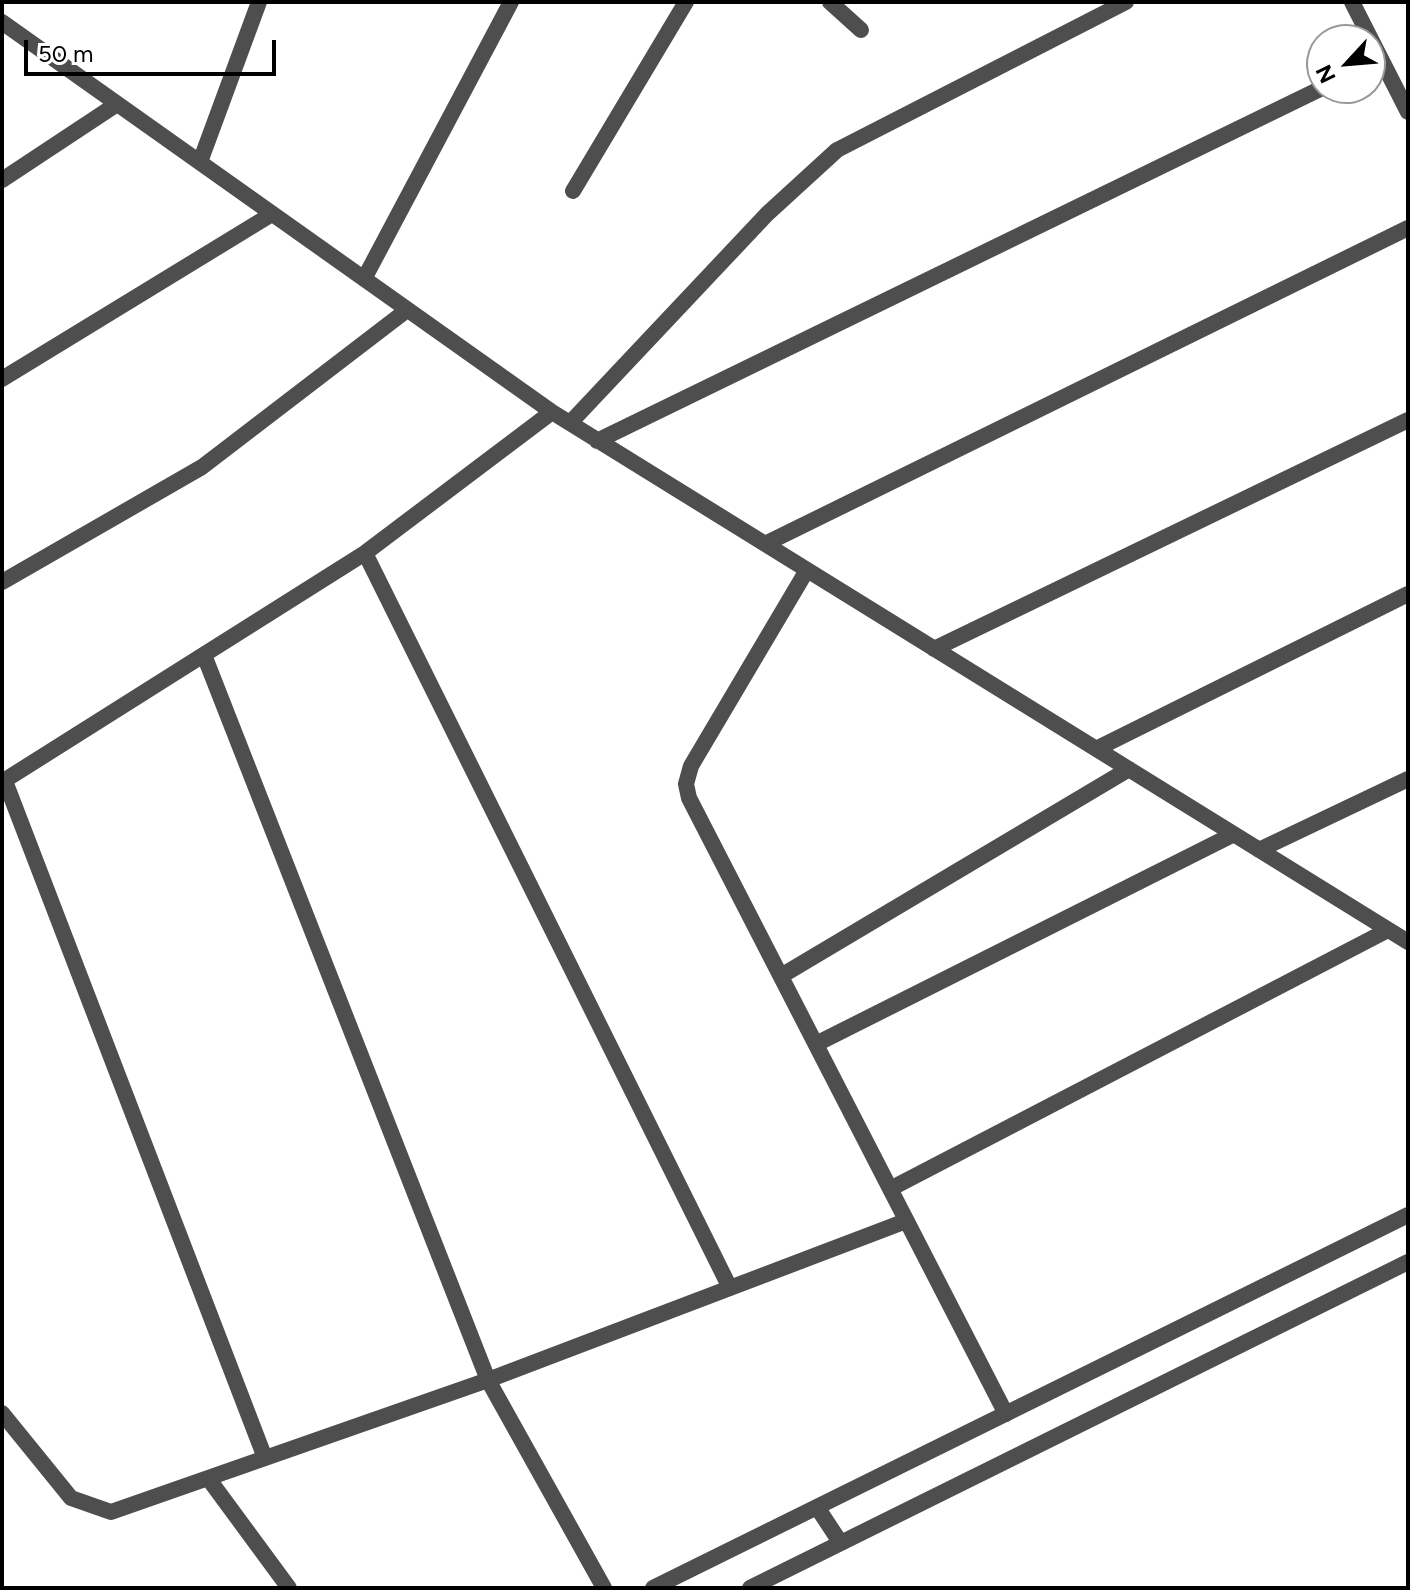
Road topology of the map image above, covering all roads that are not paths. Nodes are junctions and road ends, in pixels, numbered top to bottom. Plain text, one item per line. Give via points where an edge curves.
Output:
1 (259, 2) edge
2 (511, 2) edge
3 (686, 2) edge
4 (830, 2) edge
5 (1126, 2) edge
6 (1352, 2) edge
7 (2, 22) edge
8 (1361, 24) edge
9 (861, 30) dead end
10 (1386, 78) edge
11 (1306, 96) edge
12 (117, 104) junction
13 (1408, 112) edge
14 (200, 162) junction
15 (2, 180) edge
16 (573, 191) dead end
17 (272, 214) junction
18 (1408, 228) edge
19 (364, 279) junction
20 (407, 310) junction
21 (2, 379) edge
22 (552, 412) junction
23 (1408, 420) edge
24 (570, 423) junction
25 (597, 441) junction
26 (765, 544) junction
27 (365, 553) junction
28 (807, 570) junction
29 (2, 582) edge
30 (1408, 594) edge
31 (934, 649) junction
32 (204, 655) junction
33 (1096, 749) junction
34 (1129, 769) junction
35 (1408, 779) edge
36 (3, 781) edge
37 (1234, 834) junction
38 (1259, 850) junction
39 (1388, 930) junction
40 (1408, 942) edge
41 (781, 976) junction
42 (816, 1044) junction
43 (890, 1189) junction
44 (1408, 1215) edge
45 (906, 1221) junction
46 (1408, 1262) edge
47 (730, 1288) junction
48 (488, 1380) junction
49 (2, 1413) edge
50 (1006, 1414) junction
51 (265, 1458) junction
52 (208, 1478) junction
53 (817, 1507) junction
54 (840, 1542) junction
55 (289, 1588) edge
56 (604, 1588) edge
57 (653, 1588) edge
58 (750, 1588) edge

1 - 14 street
2 - 19 street
3 - 16 street
4 - 9 street
5 - 24 street via 837,150 767,214
6 - 8 street
7 - 12 street
10 - 13 street
11 - 25 street
12 - 14 street
12 - 15 street
14 - 17 street
17 - 19 street
17 - 21 street
18 - 26 street
19 - 20 street
20 - 22 street
20 - 29 street via 202,467
22 - 24 street
22 - 27 street
23 - 31 street
24 - 25 street
25 - 26 street
26 - 28 street
27 - 32 street
27 - 47 street
28 - 31 street
28 - 41 street via 691,766 686,784
30 - 33 street
31 - 33 street
32 - 36 street
32 - 48 street
33 - 34 street
34 - 37 street
34 - 41 street
35 - 38 street
36 - 51 street
37 - 38 street
37 - 42 street
38 - 39 street
39 - 40 street
39 - 43 street
41 - 42 street
42 - 43 street
43 - 45 street
44 - 50 street
45 - 47 street
45 - 50 street
46 - 54 street
47 - 48 street
48 - 51 street
48 - 56 street
49 - 52 street via 71,1498 111,1512
50 - 53 street
51 - 52 street
52 - 55 street
53 - 54 street
53 - 57 street
54 - 58 street

